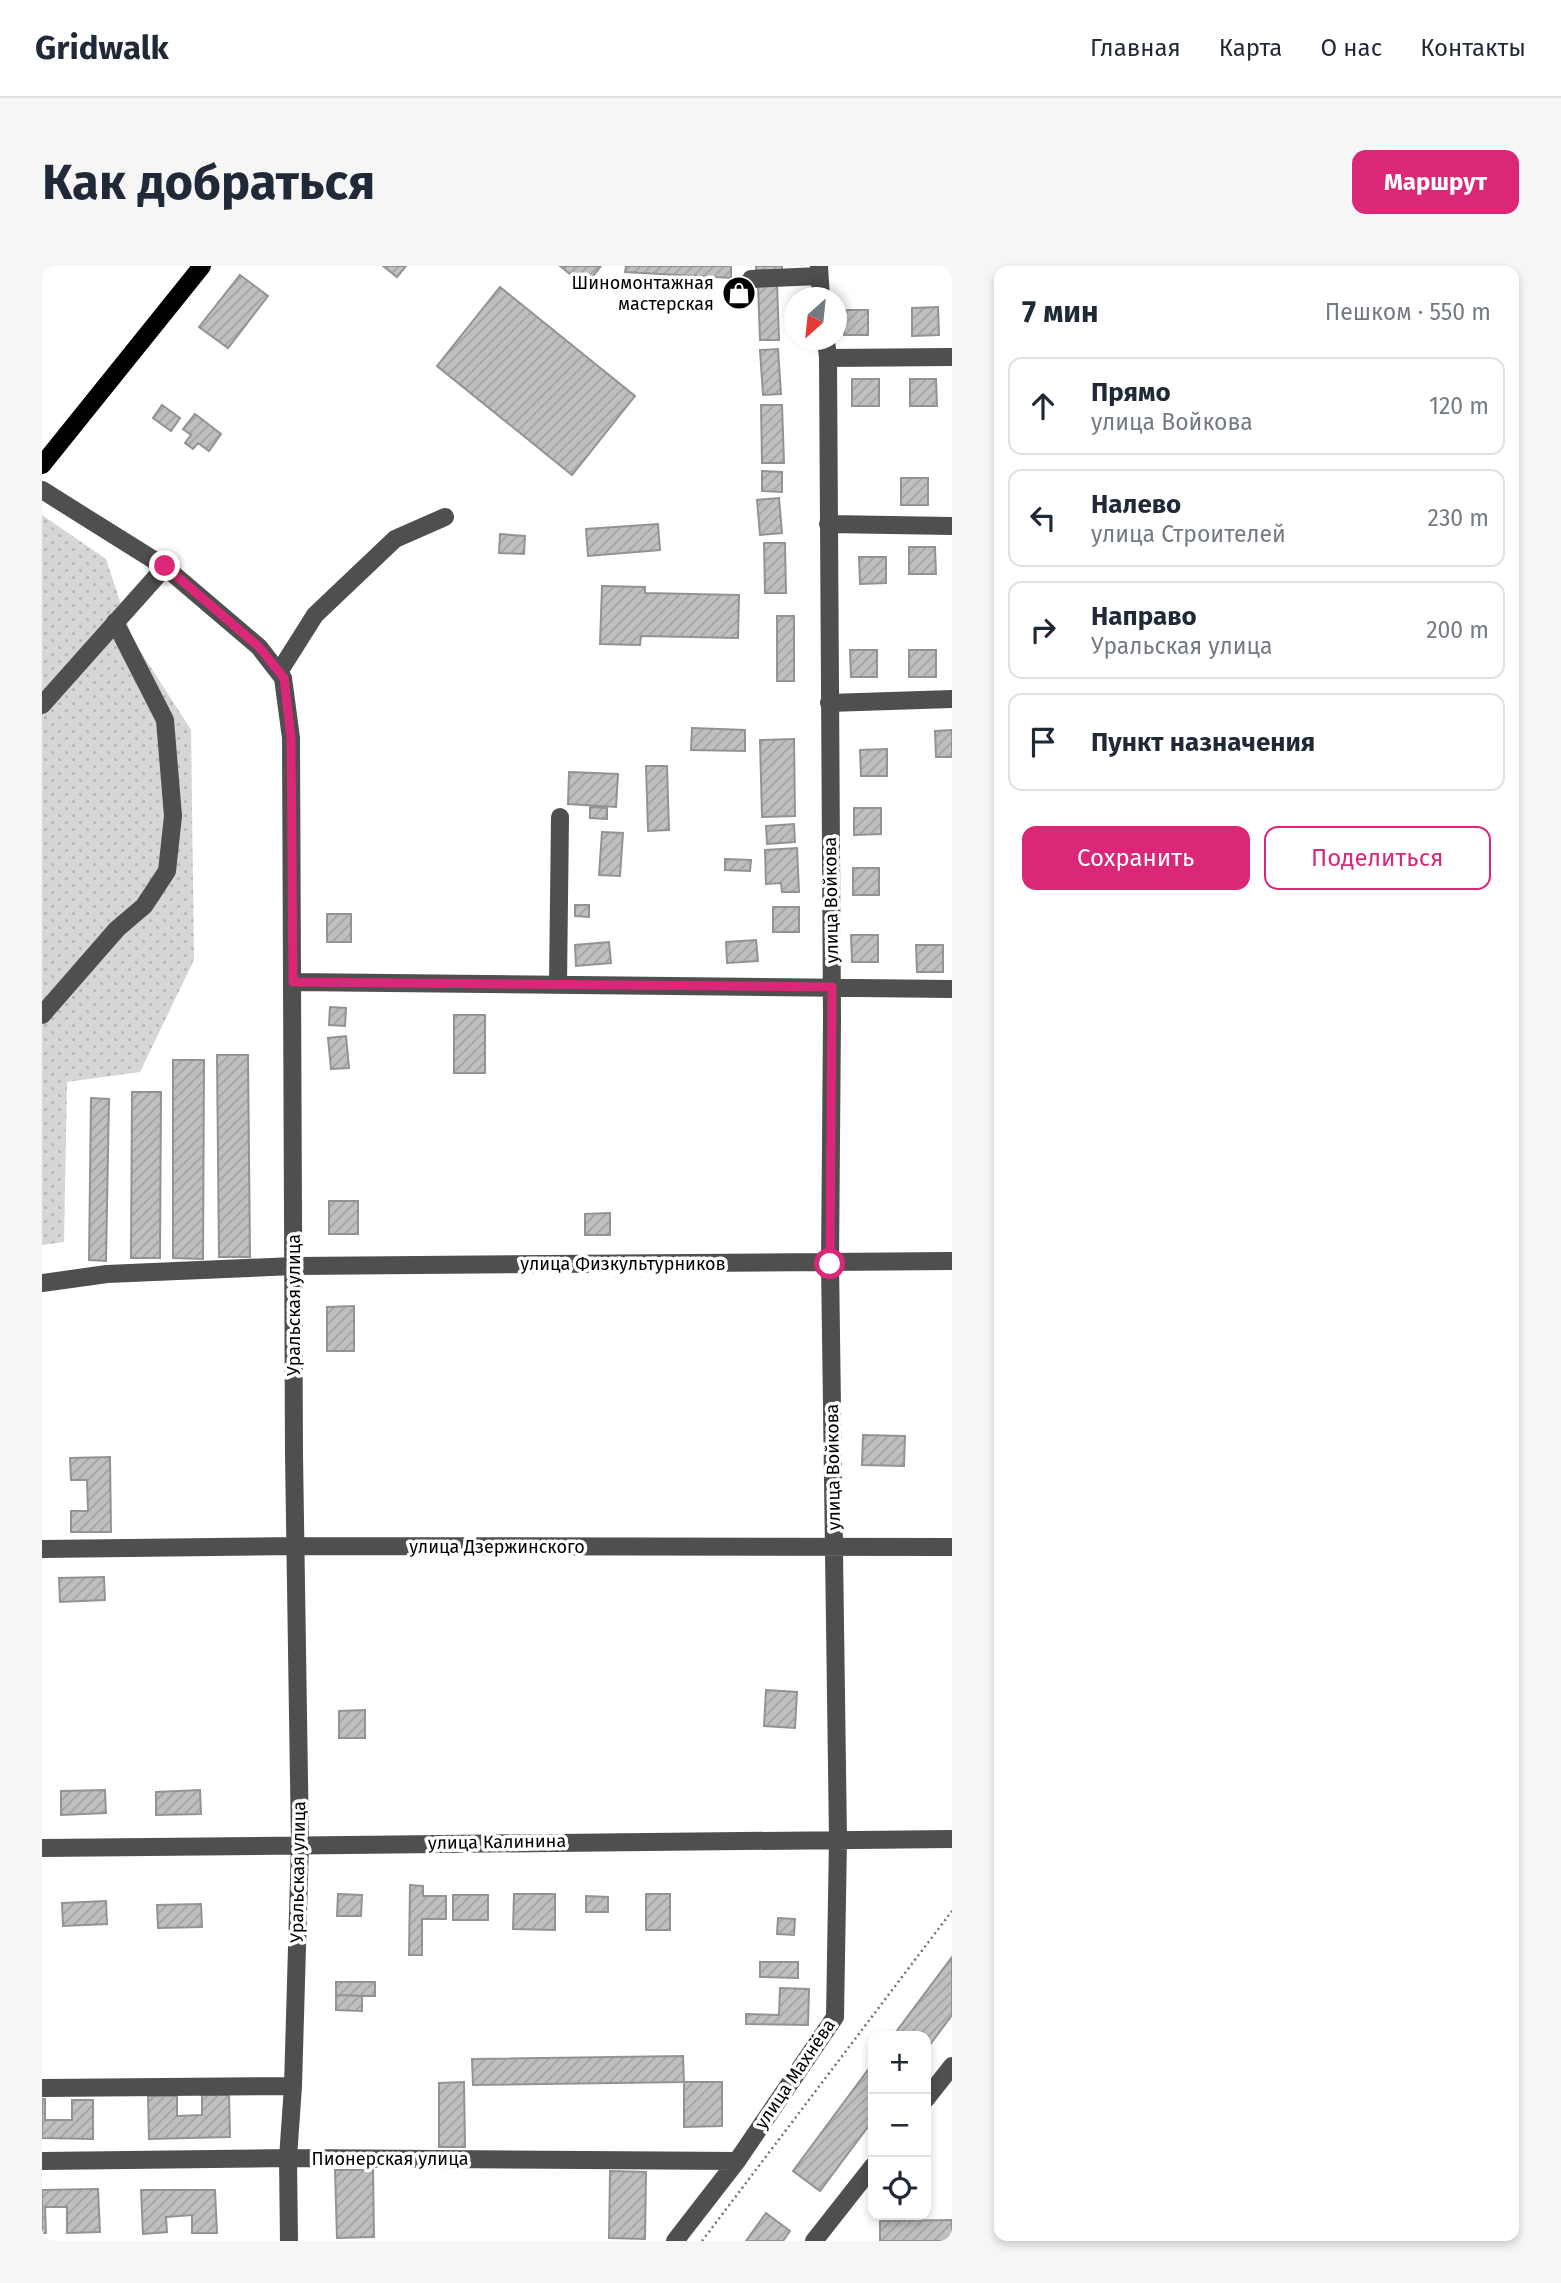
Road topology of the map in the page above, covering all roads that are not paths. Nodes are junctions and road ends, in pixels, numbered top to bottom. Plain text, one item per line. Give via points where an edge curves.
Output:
1 (202, 266) edge
2 (819, 271) edge
3 (751, 279) dead end
4 (827, 350) edge
5 (843, 350) edge
6 (952, 357) edge
7 (42, 465) edge
8 (42, 490) edge
9 (445, 517) dead end
10 (828, 524) junction
11 (952, 526) edge
12 (165, 566) junction
13 (115, 622) junction
14 (279, 672) junction
15 (952, 699) edge
16 (829, 703) junction
17 (42, 705) edge
18 (560, 817) dead end
19 (293, 982) junction
20 (558, 984) junction
21 (832, 987) junction
22 (952, 989) edge
23 (42, 1015) edge
24 (952, 1261) edge
25 (830, 1264) junction
26 (294, 1266) junction
27 (42, 1283) edge
28 (295, 1546) junction
29 (952, 1547) edge
30 (834, 1548) junction
31 (42, 1549) edge
32 (838, 1839) junction
33 (952, 1839) edge
34 (300, 1844) junction
35 (42, 1848) edge
36 (952, 2066) edge
37 (293, 2086) junction
38 (42, 2088) edge
39 (930, 2094) edge
40 (288, 2158) junction
41 (42, 2161) edge
42 (737, 2161) junction
43 (868, 2172) edge
44 (289, 2241) edge
45 (675, 2241) edge
46 (814, 2241) edge

1 - 7 main road
2 - 3 street
4 - 10 street, улица Войкова
5 - 6 street
8 - 12 street, Уральская улица
9 - 14 street via 395,539 315,615
10 - 11 street
10 - 16 street, улица Войкова
12 - 13 street
12 - 14 street, Уральская улица via 259,647
13 - 17 street
13 - 23 street via 165,720 173,816 167,871 144,906 117,929
14 - 19 street, Уральская улица via 284,678 291,738
15 - 16 street
16 - 21 street, улица Войкова
18 - 20 street
19 - 20 street
19 - 26 street, Уральская улица
20 - 21 street
21 - 22 street
21 - 25 street, улица Войкова
24 - 25 street, улица Физкультурников
25 - 26 street, улица Физкультурников
25 - 30 street, улица Войкова
26 - 27 street, улица Физкультурников via 107,1274
26 - 28 street, Уральская улица
28 - 30 street, улица Дзержинского
28 - 31 street, улица Дзержинского
28 - 34 street, Уральская улица
29 - 30 street, улица Дзержинского
30 - 32 street, улица Войкова
32 - 33 street, улица Калинина
32 - 34 street, улица Калинина
32 - 42 street, улица Махнёва via 835,2017
34 - 35 street, улица Калинина
34 - 37 street, Уральская улица
36 - 39 street
37 - 38 street
37 - 40 street, Уральская улица
40 - 41 street, Пионерская улица
40 - 42 street, Пионерская улица
40 - 44 street, Уральская улица
42 - 45 street, улица Махнёва
43 - 46 street

